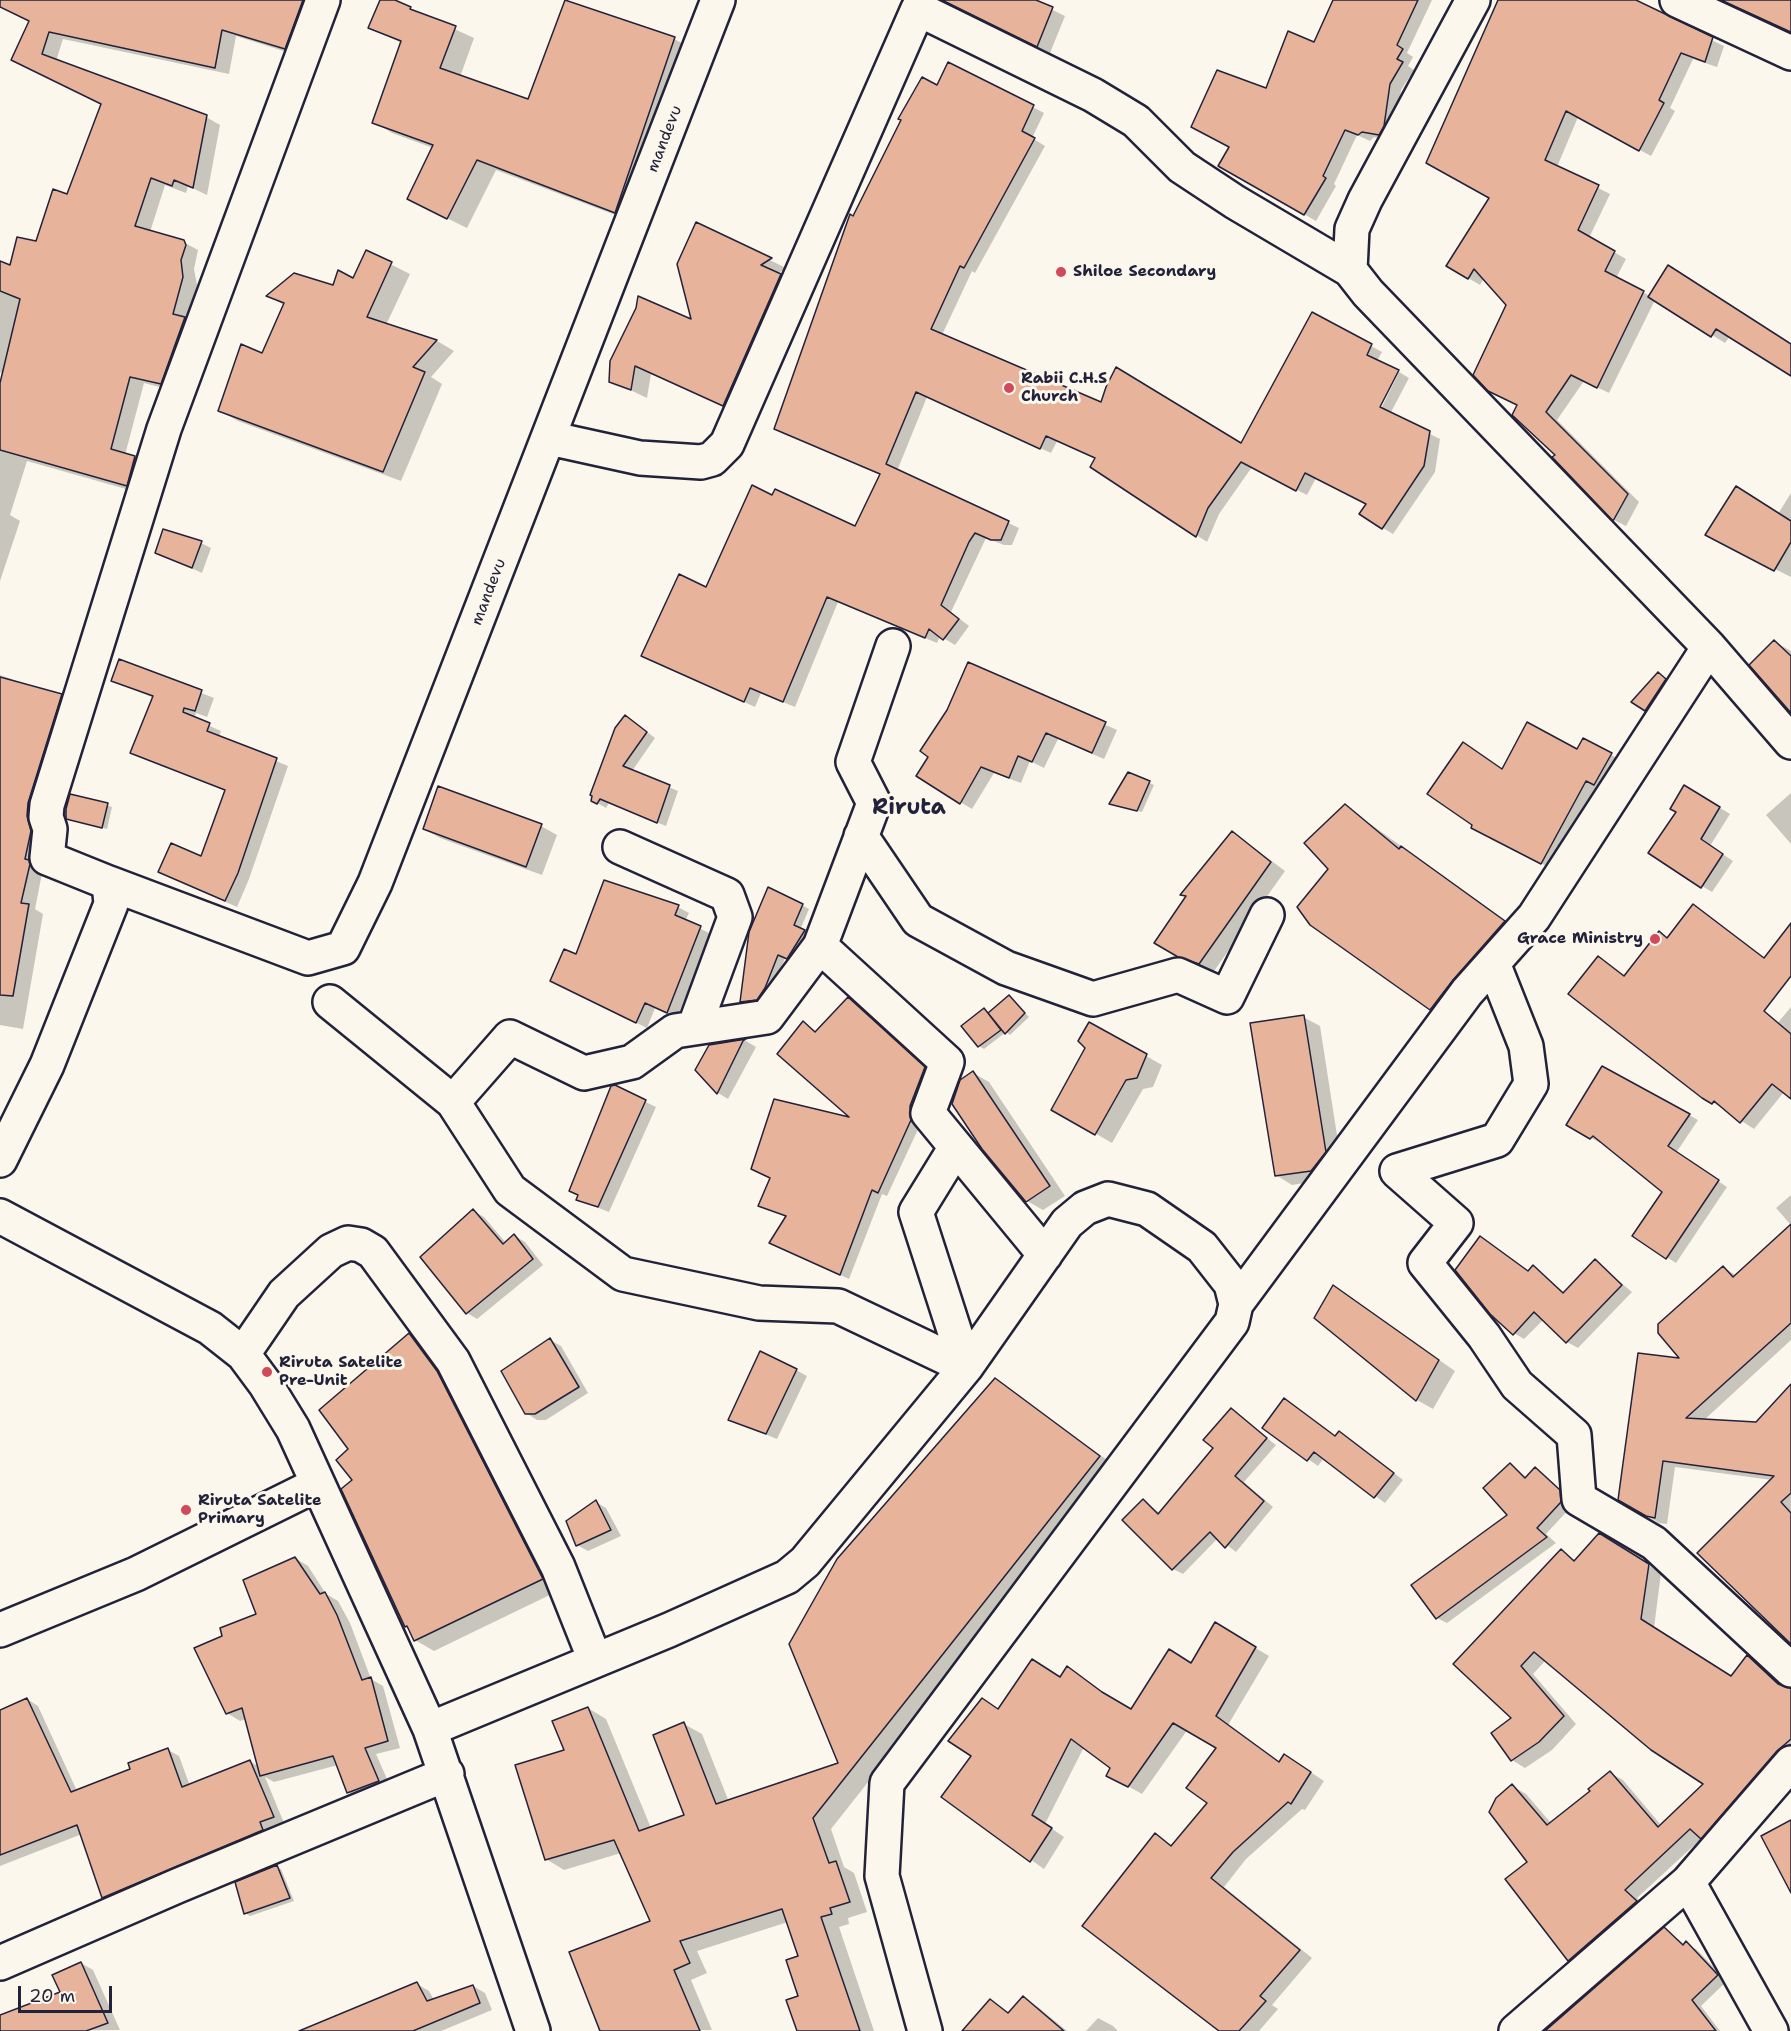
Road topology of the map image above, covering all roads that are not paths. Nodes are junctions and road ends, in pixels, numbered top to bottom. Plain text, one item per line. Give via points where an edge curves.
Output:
1 (323, 0) edge
2 (718, 0) edge
3 (1473, 0) edge
4 (1677, 0) edge
5 (908, 5) edge
6 (1791, 53) edge
7 (1350, 270) junction
8 (549, 438) junction
9 (893, 646) dead end
10 (1709, 647) junction
11 (1791, 742) edge
12 (861, 836) junction
13 (620, 847) dead end
14 (109, 883) junction
15 (1267, 915) dead end
16 (820, 946) junction
17 (1493, 963) junction
18 (330, 1002) dead end
19 (694, 1028) junction
20 (453, 1102) junction
21 (956, 1147) junction
22 (0, 1160) edge
23 (0, 1216) edge
24 (1045, 1255) junction
25 (1236, 1305) junction
26 (243, 1354) junction
27 (966, 1366) junction
28 (318, 1484) junction
29 (0, 1630) edge
30 (595, 1660) junction
31 (1791, 1670) edge
32 (429, 1729) junction
33 (1791, 1763) edge
34 (447, 1774) junction
35 (1688, 1882) junction
36 (0, 1963) edge
37 (533, 2031) edge
38 (926, 2031) edge
39 (1516, 2031) edge
40 (1771, 2031) edge

1 - 14 street, mandevu via 164,429 47,805 47,858
2 - 8 street, mandevu
3 - 7 street via 1365,200 1352,229
4 - 6 street
5 - 7 street via 1093,95 1136,121 1182,167
5 - 8 street via 727,444 712,459 701,462 640,458
7 - 10 street
8 - 14 street, mandevu via 375,883 343,948 308,958
9 - 12 street via 853,762 874,803
10 - 11 street
10 - 17 street via 1534,918
12 - 15 street via 918,920 1006,968 1094,999 1178,975 1227,997
12 - 16 street
13 - 19 street via 727,895 735,917
14 - 22 street via 111,904 106,922 47,1065
16 - 19 street via 767,1017
16 - 21 street via 947,1062 927,1113
17 - 25 street via 1467,992
17 - 31 street via 1526,1046 1531,1084 1497,1140 1397,1171 1456,1223 1425,1263 1485,1336 1517,1385 1574,1435 1579,1499 1654,1543
18 - 20 street
19 - 20 street via 675,1031 632,1062 584,1073 510,1037
20 - 27 street via 510,1190 623,1274 759,1303 838,1306
21 - 24 street
21 - 27 street via 916,1212
23 - 26 street via 210,1328
24 - 25 street via 1067,1223 1085,1208 1108,1199 1148,1209 1202,1247 1230,1284
24 - 27 street
25 - 38 street via 1232,1322 887,1783 882,1876
26 - 28 street via 293,1429
26 - 30 street via 284,1294 331,1251 348,1244 373,1251 453,1361 558,1567
27 - 30 street via 805,1562 787,1576
28 - 29 street via 136,1574
28 - 32 street
30 - 32 street
32 - 34 street
33 - 35 street
34 - 36 street
34 - 37 street
35 - 39 street
35 - 40 street

